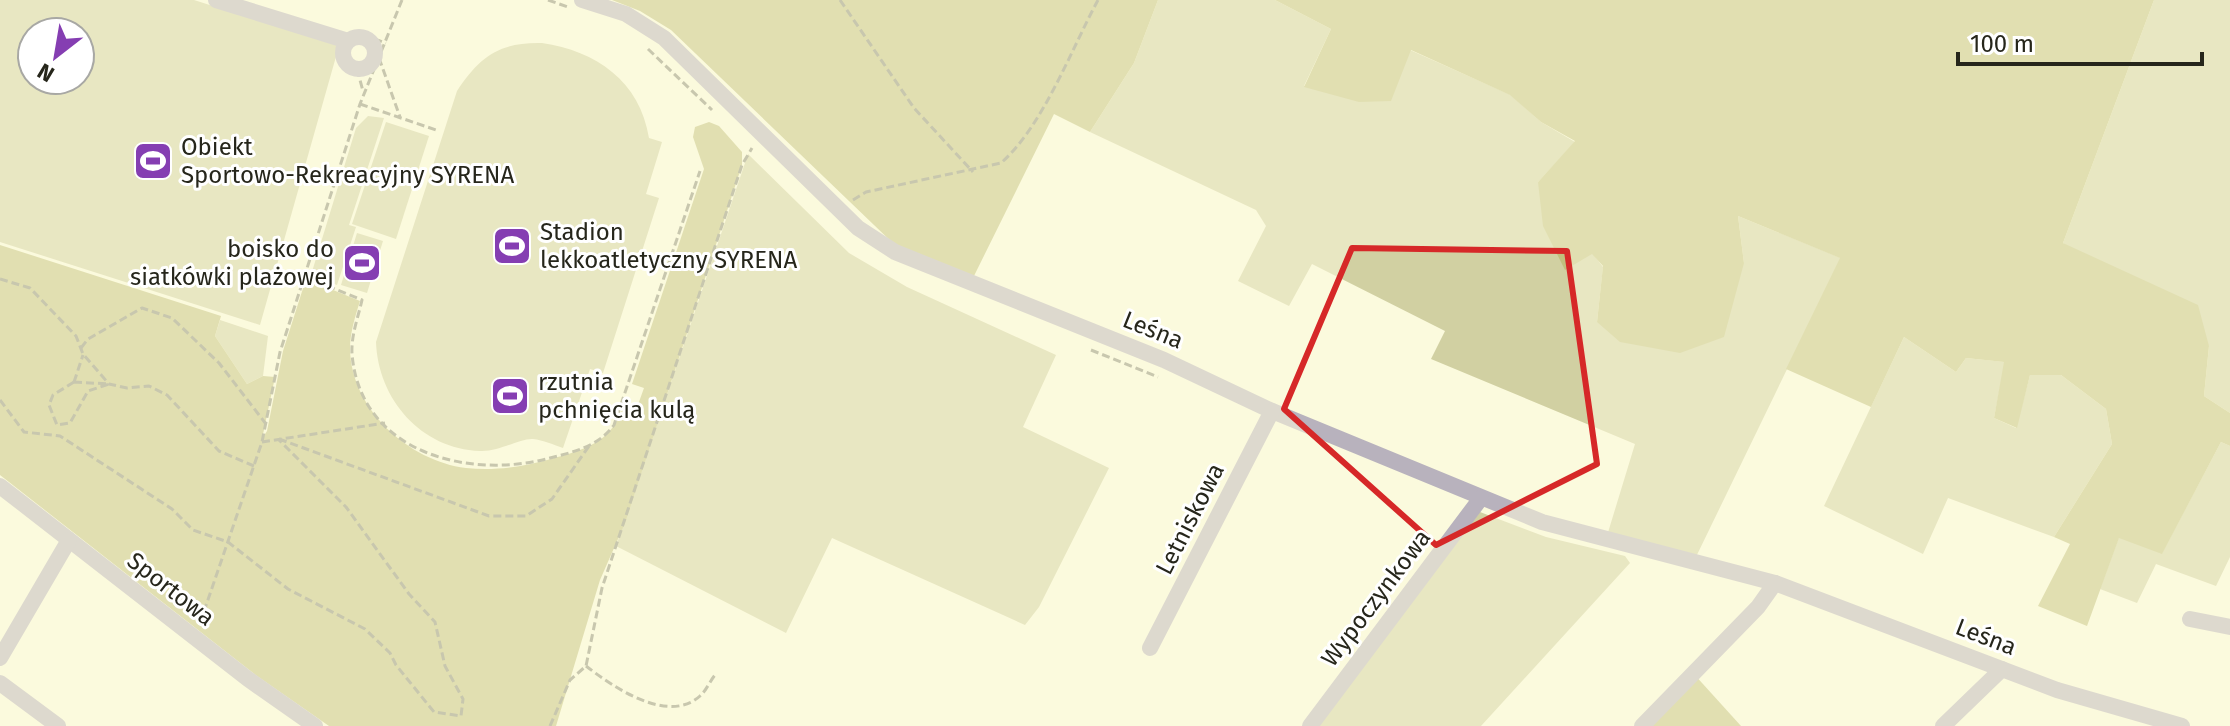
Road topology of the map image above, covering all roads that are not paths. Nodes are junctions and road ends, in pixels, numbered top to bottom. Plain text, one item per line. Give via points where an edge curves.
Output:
1 (216, 0) edge
2 (582, 0) edge
3 (348, 41) junction
4 (1272, 411) junction
5 (0, 486) edge
6 (1481, 498) junction
7 (69, 540) junction
8 (1775, 583) junction
9 (2190, 619) dead end
10 (2230, 627) edge
11 (1150, 648) dead end
12 (0, 658) edge
13 (2002, 669) junction
14 (0, 683) edge
15 (293, 720) edge
16 (58, 726) edge
17 (315, 726) edge
18 (1310, 726) edge
19 (1642, 726) edge
20 (1943, 726) edge
21 (2182, 726) edge

1 - 3 street
2 - 4 street, Leśna via 626,14 664,38 858,228 895,252 1164,360
3 - 3 street via 343,55 347,64 357,69 371,63 374,48 363,37
4 - 6 street, Leśna
4 - 11 street, Letniskowa
5 - 7 street, Sportowa
6 - 8 street, Leśna via 1542,522
6 - 18 street, Wypoczynkowa
7 - 12 street
7 - 15 street, Sportowa
8 - 13 street, Leśna
8 - 19 street
9 - 10 street
13 - 20 street
13 - 21 street, Leśna
14 - 16 street
15 - 17 street, Sportowa

